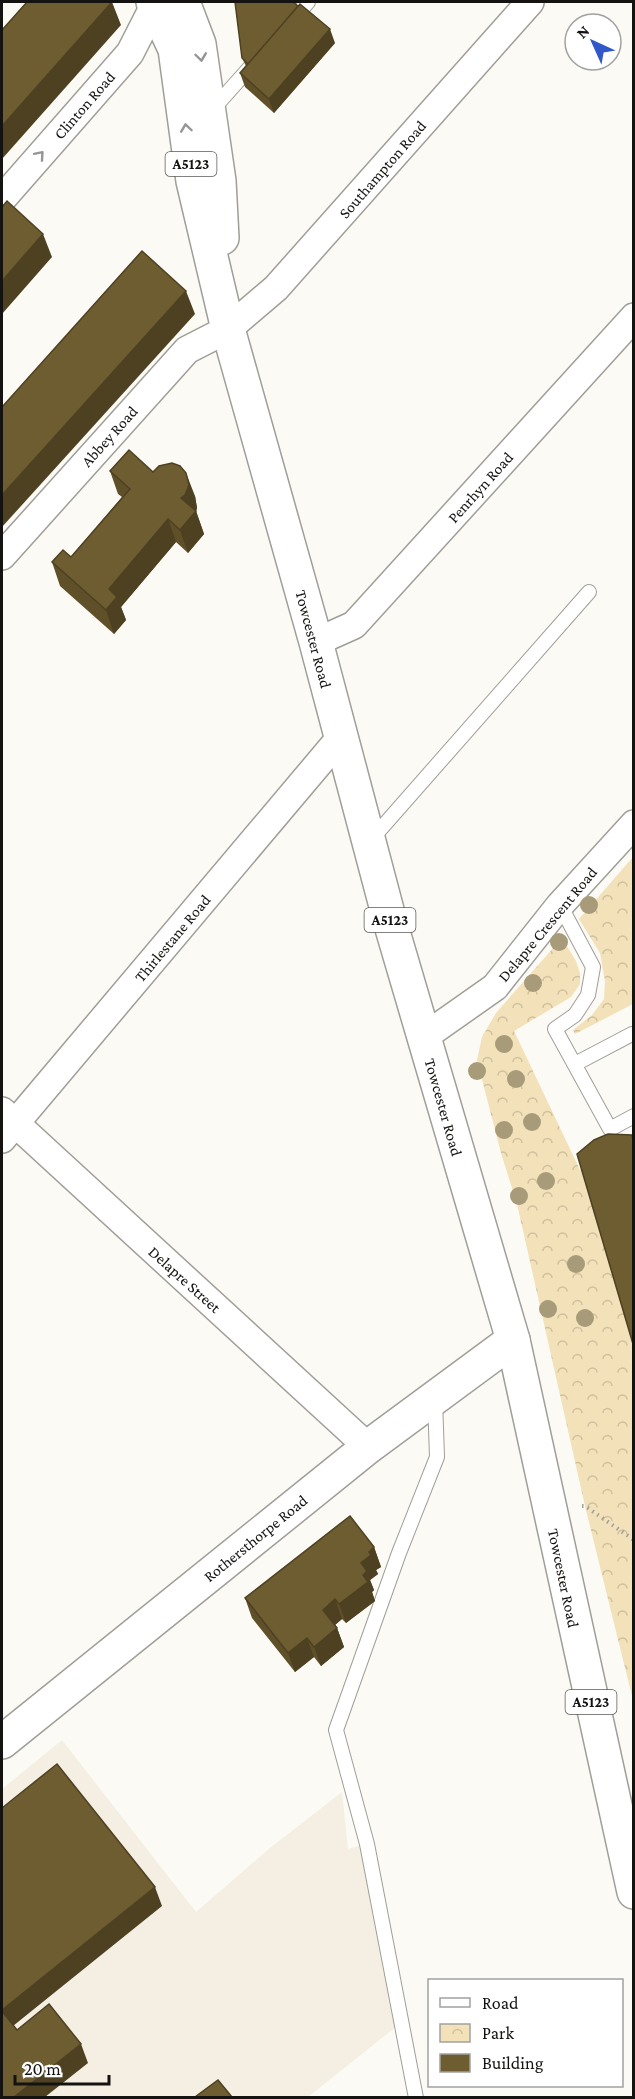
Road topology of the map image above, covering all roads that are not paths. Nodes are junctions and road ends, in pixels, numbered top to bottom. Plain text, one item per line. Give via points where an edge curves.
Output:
1 (164, 2) edge
2 (308, 2) edge
3 (530, 2) edge
4 (285, 27) edge
5 (263, 53) edge
6 (209, 114) junction
7 (2, 199) edge
8 (633, 317) edge
9 (228, 329) junction
10 (2, 556) edge
11 (589, 592) dead end
12 (316, 642) junction
13 (341, 737) junction
14 (633, 824) edge
15 (369, 842) junction
16 (561, 905) junction
17 (632, 1034) dead end
18 (424, 1037) junction
19 (575, 1064) junction
20 (633, 1116) edge
21 (6, 1124) edge
22 (513, 1340) junction
23 (435, 1397) junction
24 (368, 1447) junction
25 (2, 1742) edge
26 (633, 1892) edge
27 (416, 2097) edge

1 -> 6 main road, Towcester Road / A5123 via 199,44
7 -> 1 street, Clinton Road via 130,53
9 -> 1 main road, Towcester Road / A5123 via 193,181
2 - 4 lane
3 - 9 street, Southampton Road via 276,288
5 - 6 lane
6 - 9 main road, Towcester Road / A5123 via 219,181
8 - 12 street, Penrhyn Road via 354,625
9 - 10 street, Abbey Road via 186,350
9 - 12 main road, Towcester Road / A5123
11 - 15 lane
12 - 13 main road, Towcester Road / A5123
13 - 15 main road, Towcester Road / A5123
13 - 21 street, Thirlestane Road
14 - 16 street, Delapre Crescent Road
15 - 18 main road, Towcester Road / A5123
16 - 18 street, Delapre Crescent Road via 495,987
16 - 19 lane via 593,967 588,995 575,1015 555,1029
17 - 19 lane
18 - 22 main road, Towcester Road / A5123
19 - 20 lane via 610,1129
21 - 24 street, Delapre Street
22 - 23 main road, Rothersthorpe Road
22 - 26 main road, Towcester Road / A5123
23 - 24 main road, Rothersthorpe Road
23 - 27 lane via 437,1457 336,1730 367,1845
24 - 25 main road, Rothersthorpe Road

